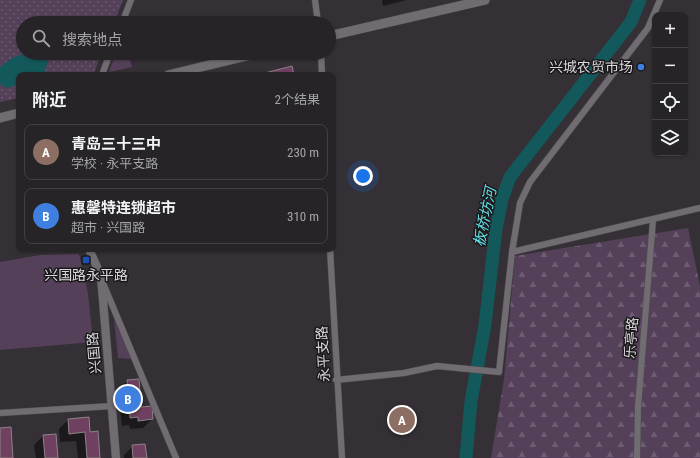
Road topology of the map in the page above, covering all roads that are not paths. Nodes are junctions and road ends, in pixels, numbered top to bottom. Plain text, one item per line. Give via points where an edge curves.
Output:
1 (131, 0) edge
2 (315, 0) edge
3 (485, 0) edge
4 (660, 0) edge
5 (125, 16) edge
6 (317, 16) edge
7 (336, 34) edge
8 (107, 60) edge
9 (230, 60) edge
10 (321, 60) edge
11 (103, 72) edge
12 (180, 72) edge
13 (322, 72) edge
14 (16, 114) edge
15 (0, 118) edge
16 (700, 208) edge
17 (653, 220) junction
18 (90, 252) edge
19 (330, 252) edge
20 (512, 252) junction
21 (101, 276) junction
22 (336, 380) junction
23 (112, 406) junction
24 (0, 413) edge
25 (116, 458) edge
26 (176, 458) edge
27 (342, 458) edge
28 (637, 458) edge

1 - 5 street
2 - 6 street
3 - 7 main road
4 - 20 street via 648,28 530,182 520,203
8 - 11 street
9 - 12 main road
10 - 13 street
14 - 15 main road
16 - 17 street
17 - 20 street
17 - 28 street, 乐亭路 via 638,407
18 - 21 street, 兴国路
19 - 22 street, 永平支路
20 - 22 street via 499,372 438,366 404,373
21 - 23 street, 兴国路
21 - 26 street
22 - 27 street, 永平支路
23 - 24 street
23 - 25 street, 兴国路

